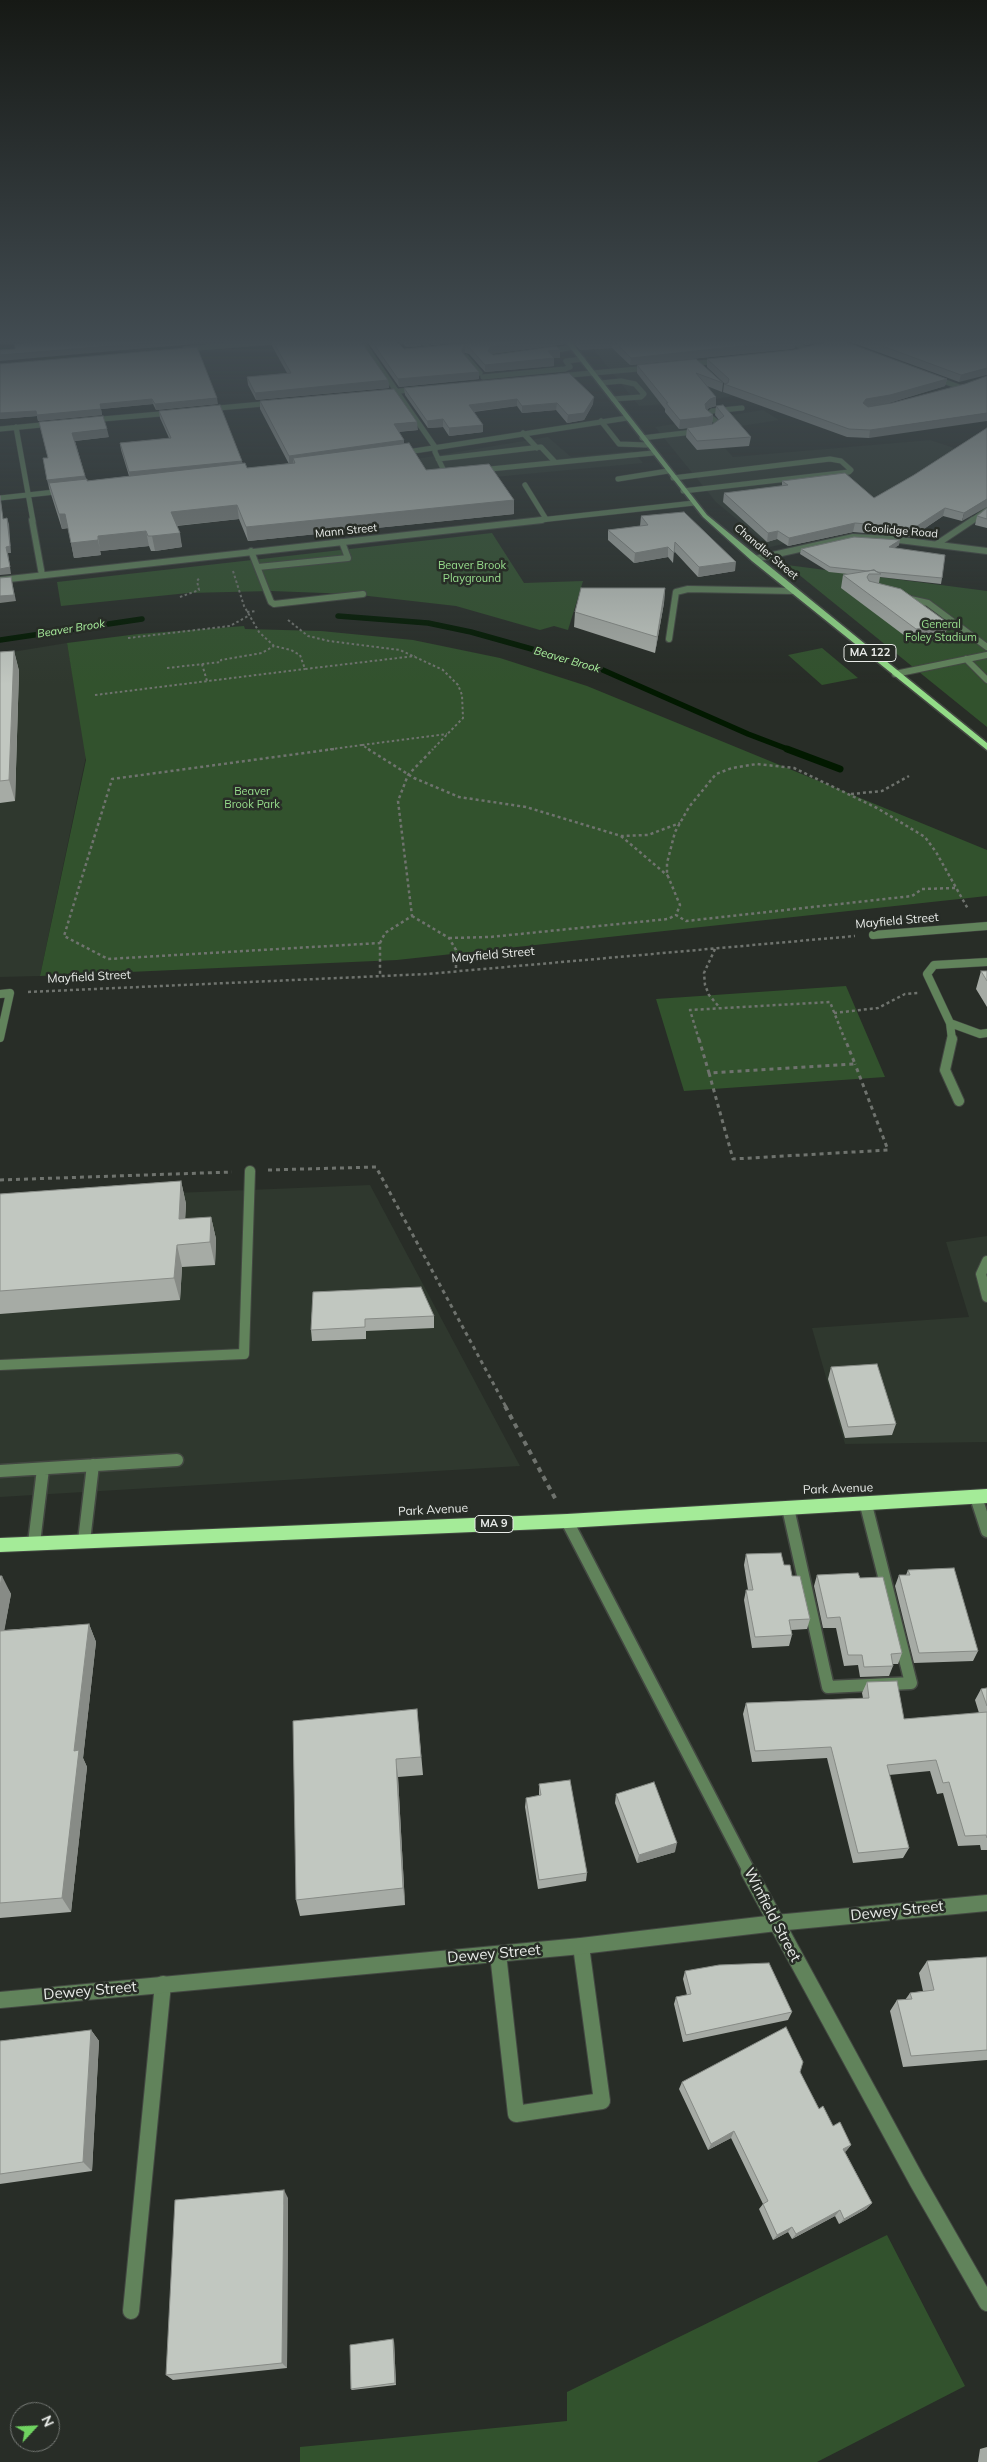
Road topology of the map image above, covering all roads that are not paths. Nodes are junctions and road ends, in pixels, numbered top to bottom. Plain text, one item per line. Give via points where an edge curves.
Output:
1 (21, 455) edge
2 (437, 455) edge
3 (475, 455) edge
4 (548, 455) edge
5 (632, 455) edge
6 (655, 455) edge
7 (438, 459) junction
8 (555, 462) junction
9 (474, 470) edge
10 (668, 471) junction
11 (464, 472) edge
12 (673, 478) junction
13 (618, 479) dead end
14 (525, 485) dead end
15 (71, 490) edge
16 (683, 491) junction
17 (28, 495) junction
18 (0, 498) edge
19 (694, 503) junction
20 (987, 510) edge
21 (546, 519) junction
22 (342, 542) junction
23 (937, 544) junction
24 (251, 551) junction
25 (987, 551) edge
26 (755, 559) junction
27 (258, 567) junction
28 (42, 576) junction
29 (0, 580) edge
30 (794, 591) junction
31 (364, 594) dead end
32 (899, 596) edge
33 (669, 639) dead end
34 (987, 647) edge
35 (987, 655) edge
36 (966, 659) junction
37 (895, 674) junction
38 (987, 680) edge
39 (987, 747) edge
40 (987, 926) edge
41 (873, 935) road end
42 (987, 962) edge
43 (0, 994) edge
44 (950, 1023) junction
45 (987, 1033) edge
46 (0, 1038) edge
47 (959, 1100) dead end
48 (250, 1171) road end
49 (987, 1261) edge
50 (987, 1297) edge
51 (0, 1366) edge
52 (177, 1460) dead end
53 (92, 1465) junction
54 (43, 1469) junction
55 (0, 1471) edge
56 (981, 1497) edge
57 (866, 1505) junction
58 (788, 1508) junction
59 (567, 1521) junction
60 (987, 1531) edge
61 (84, 1541) junction
62 (34, 1543) junction
63 (0, 1545) edge
64 (987, 1903) edge
65 (776, 1923) junction
66 (581, 1946) junction
67 (498, 1954) junction
68 (162, 1984) junction
69 (0, 2000) edge
70 (987, 2303) edge
71 (131, 2311) dead end

1 - 17 street
2 - 7 street
3 - 7 street
4 - 8 street
5 - 8 street
6 - 10 main road, Chandler Street / MA 122
7 - 11 street via 445,473
8 - 9 street
10 - 12 main road, Chandler Street / MA 122
10 - 13 street
12 - 16 main road, Chandler Street / MA 122
12 - 16 street via 830,460 841,461 851,470
14 - 21 street
15 - 17 street
16 - 19 main road, Chandler Street / MA 122
17 - 18 street
17 - 28 street
19 - 21 street, Mann Street
19 - 26 main road, Chandler Street / MA 122
20 - 23 street
21 - 22 street, Mann Street
22 - 24 street, Mann Street
22 - 27 street via 348,558
23 - 25 street, Coolidge Road
23 - 26 street, Coolidge Road via 853,537
24 - 27 street
24 - 28 street, Mann Street
26 - 30 main road, Chandler Street / MA 122
27 - 31 street via 274,604
28 - 29 street, Mann Street
30 - 33 street via 688,589 676,592
30 - 37 main road, Chandler Street / MA 122
32 - 34 street via 928,603
35 - 36 street
36 - 37 street
36 - 38 street
37 - 39 main road, Chandler Street / MA 122
40 - 41 street, Mayfield Street
42 - 44 street via 934,965 927,974
43 - 46 street via 10,993
44 - 45 street via 980,1034
44 - 47 street via 952,1044 945,1070
48 - 51 street via 244,1354
49 - 50 street via 981,1274
52 - 53 street
53 - 54 street
53 - 61 street
54 - 55 street
54 - 62 street
56 - 57 highway, Park Avenue / MA 9
56 - 60 street
57 - 58 highway, Park Avenue / MA 9
57 - 58 street via 911,1683 828,1688
58 - 59 highway, Park Avenue / MA 9
59 - 61 highway, Park Avenue / MA 9
59 - 65 street, Winfield Street
61 - 62 highway, Park Avenue / MA 9
62 - 63 highway, Park Avenue / MA 9
64 - 65 street, Dewey Street
65 - 66 street, Dewey Street
65 - 70 street, Winfield Street
66 - 67 street, Dewey Street
66 - 67 street via 602,2101 516,2114
67 - 68 street, Dewey Street
68 - 69 street, Dewey Street
68 - 71 street

